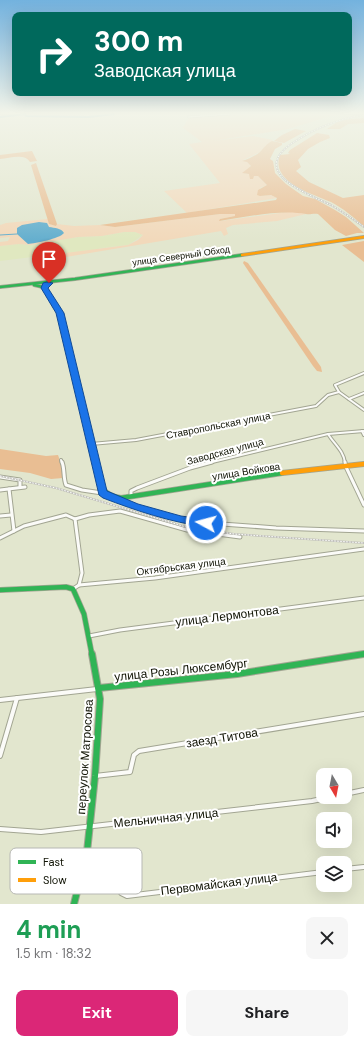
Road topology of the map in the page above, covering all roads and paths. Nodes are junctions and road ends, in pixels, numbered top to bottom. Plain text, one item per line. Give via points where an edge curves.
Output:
1 (362, 238) edge
2 (65, 280) junction
3 (20, 285) junction
4 (0, 287) edge
5 (44, 288) junction
6 (364, 374) edge
7 (339, 392) junction
8 (364, 392) edge
9 (348, 399) junction
10 (364, 410) edge
11 (363, 430) edge
12 (328, 434) junction
13 (364, 435) edge
14 (91, 444) junction
15 (61, 460) dead end
16 (364, 464) edge
17 (346, 467) junction
18 (0, 477) edge
19 (20, 487) junction
20 (25, 487) dead end
21 (9, 489) junction
22 (0, 490) edge
23 (102, 493) junction
24 (131, 496) junction
25 (112, 498) junction
26 (364, 505) edge
27 (11, 515) junction
28 (0, 516) edge
29 (75, 519) junction
30 (14, 531) junction
31 (364, 531) edge
32 (240, 537) dead end
33 (0, 538) edge
34 (364, 550) edge
35 (79, 585) junction
36 (73, 589) junction
37 (0, 590) edge
38 (364, 598) edge
39 (89, 636) junction
40 (364, 654) edge
41 (99, 688) junction
42 (17, 698) junction
43 (0, 700) edge
44 (364, 714) edge
45 (0, 756) edge
46 (95, 776) junction
47 (364, 790) edge
48 (352, 793) edge
49 (316, 800) edge
50 (90, 827) junction
51 (0, 829) edge
52 (87, 848) edge
53 (364, 867) edge
54 (352, 868) edge
55 (316, 873) edge
56 (77, 894) edge
57 (123, 894) edge
58 (74, 904) edge

1 - 2 main road, улица Северный Обход
2 - 3 main road, улица Северный Обход
2 - 5 street via 47,284
3 - 4 main road, улица Северный Обход
3 - 5 main road via 39,285
5 - 14 main road via 60,313
6 - 7 street via 337,383
7 - 9 street
7 - 14 street, Ставропольская улица via 328,395 316,406 136,440
8 - 9 street
9 - 10 street
11 - 12 street, Заводская улица
11 - 13 street
12 - 17 street via 340,449
12 - 24 street, Заводская улица via 190,468 136,488 131,491
14 - 23 main road
15 - 23 street via 65,469 66,485
16 - 17 main road, улица Войкова
17 - 24 main road, улица Войкова via 286,472
17 - 26 street
18 - 19 street via 20,480
19 - 20 street
19 - 21 street
21 - 22 street
21 - 27 street
23 - 25 main road
24 - 25 main road
25 - 31 street via 188,521
27 - 28 street
27 - 30 street
29 - 30 street via 66,515
29 - 32 street via 120,511 187,530
29 - 35 street via 82,573
30 - 33 street
34 - 35 street, Октябрьская улица
35 - 36 street, Октябрьская улица
36 - 37 main road via 66,587
36 - 39 main road, переулок Матросова via 84,614
38 - 39 street, улица Лермонтова
39 - 41 main road, переулок Матросова
40 - 41 main road, улица Розы Люксембург via 237,674
41 - 42 street, улица Розы Люксембург
41 - 46 main road, переулок Матросова via 100,718
42 - 43 street, улица Розы Люксембург
42 - 45 street
44 - 46 street, заезд Титова via 139,751 134,755 130,772
46 - 50 main road, переулок Матросова
47 - 48 street
49 - 50 street, Мельничная улица
50 - 51 street, Мельничная улица via 41,832
50 - 52 main road, переулок Матросова
53 - 54 street
55 - 57 street, Первомайская улица via 127,896
56 - 58 main road, переулок Матросова

